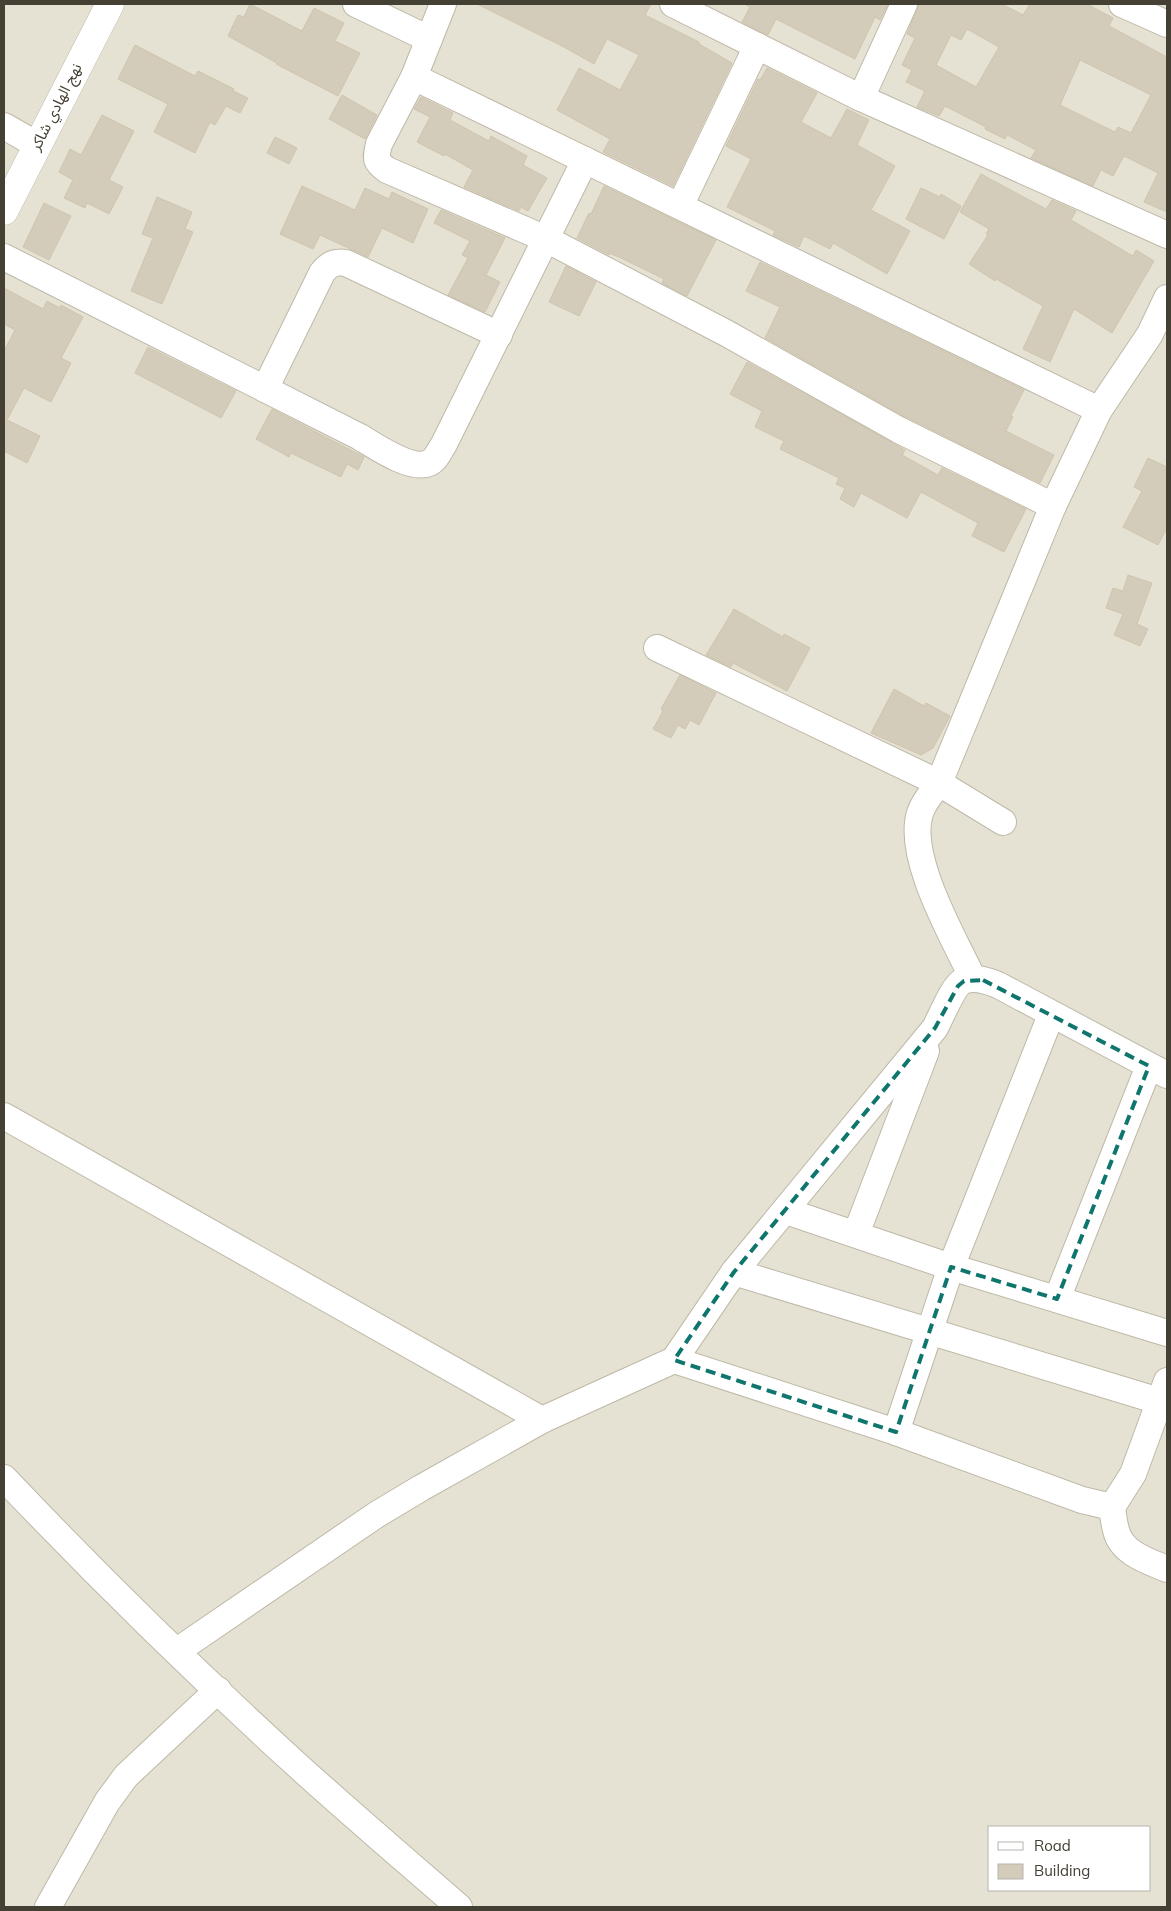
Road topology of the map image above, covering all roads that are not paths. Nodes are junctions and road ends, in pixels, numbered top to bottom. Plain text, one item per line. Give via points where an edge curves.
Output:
1 (110, 4) edge
2 (356, 4) edge
3 (444, 4) edge
4 (673, 4) edge
5 (904, 4) edge
6 (1122, 4) edge
7 (1167, 24) edge
8 (429, 39) junction
9 (757, 46) junction
10 (414, 77) junction
11 (861, 98) junction
12 (4, 126) edge
13 (37, 145) junction
14 (585, 160) junction
15 (680, 206) junction
16 (4, 211) edge
17 (1167, 235) edge
18 (546, 240) junction
19 (4, 257) edge
20 (1167, 298) edge
21 (499, 334) junction
22 (265, 390) junction
23 (1099, 410) junction
24 (1053, 506) junction
25 (657, 648) dead end
26 (939, 783) junction
27 (1003, 822) dead end
28 (973, 979) junction
29 (1051, 1015) junction
30 (935, 1028) junction
31 (1158, 1070) edge
32 (4, 1116) edge
33 (786, 1211) junction
34 (856, 1234) junction
35 (951, 1267) junction
36 (734, 1272) junction
37 (1057, 1299) junction
38 (930, 1330) junction
39 (1167, 1333) edge
40 (674, 1360) junction
41 (1161, 1406) edge
42 (542, 1420) junction
43 (896, 1432) junction
44 (4, 1478) edge
45 (1112, 1507) junction
46 (1167, 1569) edge
47 (176, 1651) junction
48 (218, 1690) junction
49 (48, 1907) edge
50 (459, 1907) edge

1 - 13 street, نهج الهادي شاكر
2 - 8 street
3 - 8 street
4 - 9 street
5 - 11 street
6 - 7 street
8 - 10 street
9 - 11 street
9 - 15 street
10 - 14 street
10 - 18 street via 379,144 376,161 379,165
11 - 17 street
12 - 13 street
13 - 16 street, نهج الهادي شاكر
14 - 15 street
14 - 18 street
15 - 23 street
18 - 21 street
18 - 24 street via 726,333 899,430
19 - 22 street
20 - 23 street via 1150,334
21 - 22 street via 346,263 336,262 322,273
21 - 22 street via 444,444 429,463 401,460
23 - 24 street
24 - 26 street
25 - 26 street
26 - 27 street
26 - 28 street via 920,813 920,857
28 - 29 street via 998,985
28 - 30 street via 958,986
29 - 31 street
29 - 35 street
30 - 33 street
30 - 34 street
31 - 37 street
32 - 42 street
33 - 34 street
33 - 36 street
34 - 35 street
35 - 37 street
35 - 38 street
36 - 38 street
36 - 40 street
37 - 39 street
38 - 41 street
38 - 43 street
40 - 42 street
40 - 43 street
41 - 45 street via 1133,1474
42 - 47 street via 376,1515
43 - 45 street via 1082,1500
44 - 47 street
45 - 46 street via 1116,1531 1123,1544 1138,1556
47 - 48 street
48 - 49 street via 126,1776 107,1802
48 - 50 street via 297,1765

